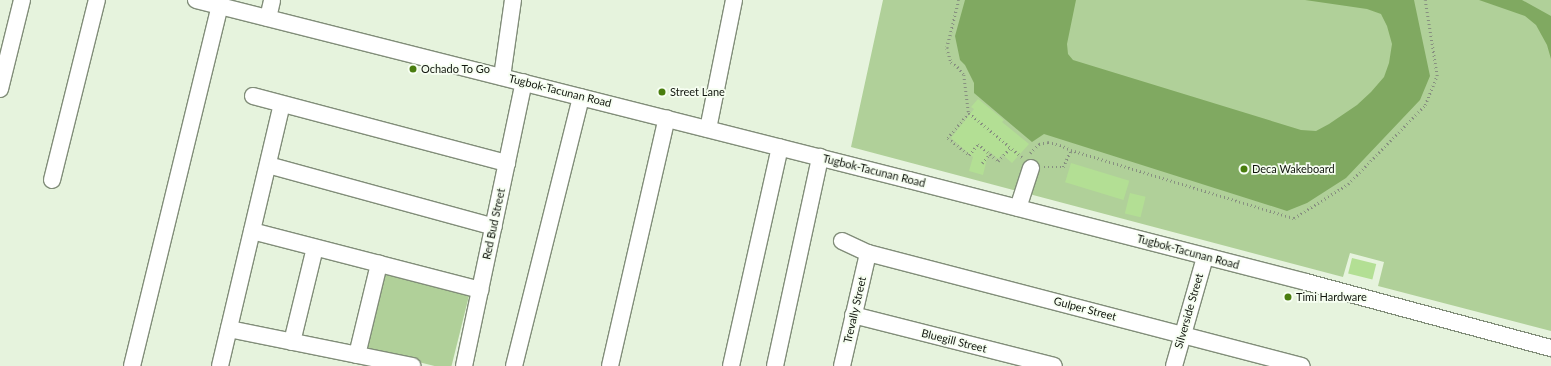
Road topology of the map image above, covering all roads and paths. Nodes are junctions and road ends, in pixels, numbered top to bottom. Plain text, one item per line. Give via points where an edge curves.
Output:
1 (22, 0) edge
2 (97, 0) edge
3 (196, 0) edge
4 (272, 0) edge
5 (513, 0) edge
6 (734, 0) edge
7 (959, 0) edge
8 (1425, 0) edge
9 (220, 6) junction
10 (268, 18) junction
11 (502, 76) junction
12 (524, 82) junction
13 (0, 89) edge
14 (253, 96) dead end
15 (581, 97) junction
16 (282, 104) junction
17 (969, 113) junction
18 (667, 118) junction
19 (708, 129) junction
20 (780, 147) junction
21 (1011, 147) junction
22 (1071, 150) junction
23 (990, 154) junction
24 (820, 157) junction
25 (1028, 160) junction
26 (507, 163) junction
27 (982, 163) dead end
28 (268, 165) junction
29 (52, 180) dead end
30 (1018, 208) junction
31 (494, 227) junction
32 (252, 231) junction
33 (842, 241) dead end
34 (315, 248) junction
35 (868, 253) junction
36 (1205, 256) junction
37 (379, 264) junction
38 (480, 290) junction
39 (853, 315) junction
40 (229, 329) junction
41 (1183, 335) junction
42 (292, 342) junction
43 (1551, 348) edge
44 (357, 355) junction
45 (132, 366) edge
46 (220, 366) edge
47 (412, 366) edge
48 (464, 366) edge
49 (514, 366) edge
50 (610, 366) edge
51 (731, 366) edge
52 (775, 366) edge
53 (842, 366) edge
54 (1054, 366) edge
55 (1174, 366) edge
56 (1302, 366) edge

1 - 13 street
2 - 29 street
3 - 9 street, Tugbok-Tacunan Road
4 - 10 street
5 - 11 street
6 - 19 street
7 - 17 path via 947,48 951,62 964,75
8 - 22 path via 1437,76 1425,105 1348,184 1294,218
9 - 10 street, Tugbok-Tacunan Road
9 - 45 street
10 - 11 street, Tugbok-Tacunan Road
11 - 12 street, Tugbok-Tacunan Road
12 - 15 street, Tugbok-Tacunan Road
12 - 26 street, Red Bud Street
14 - 16 street
15 - 18 street, Tugbok-Tacunan Road
15 - 49 street
16 - 26 street
16 - 28 street
17 - 21 path
17 - 23 path via 948,138 969,155 978,144
18 - 19 street, Tugbok-Tacunan Road
18 - 50 street
19 - 20 street, Tugbok-Tacunan Road
20 - 24 street, Tugbok-Tacunan Road
20 - 51 street
21 - 23 path via 998,161
21 - 25 path
22 - 25 path via 1048,142 1039,144
22 - 25 path via 1063,168
23 - 27 path
24 - 30 street, Tugbok-Tacunan Road
24 - 52 street
25 - 30 street
26 - 31 street, Red Bud Street
28 - 31 street
28 - 32 street
30 - 36 street, Tugbok-Tacunan Road
31 - 38 street, Red Bud Street
32 - 34 street
32 - 40 street
33 - 35 street, Gulper Street
34 - 37 street
34 - 42 street
35 - 39 street, Trevally Street
35 - 41 street, Gulper Street
36 - 41 street, Silverside Street
36 - 43 street, Tugbok-Tacunan Road
37 - 38 street
37 - 44 street
38 - 48 street, Red Bud Street
39 - 53 street, Trevally Street
39 - 54 street, Bluegill Street
40 - 42 street
40 - 46 street
41 - 55 street, Silverside Street
41 - 56 street, Gulper Street
42 - 44 street
44 - 47 street

